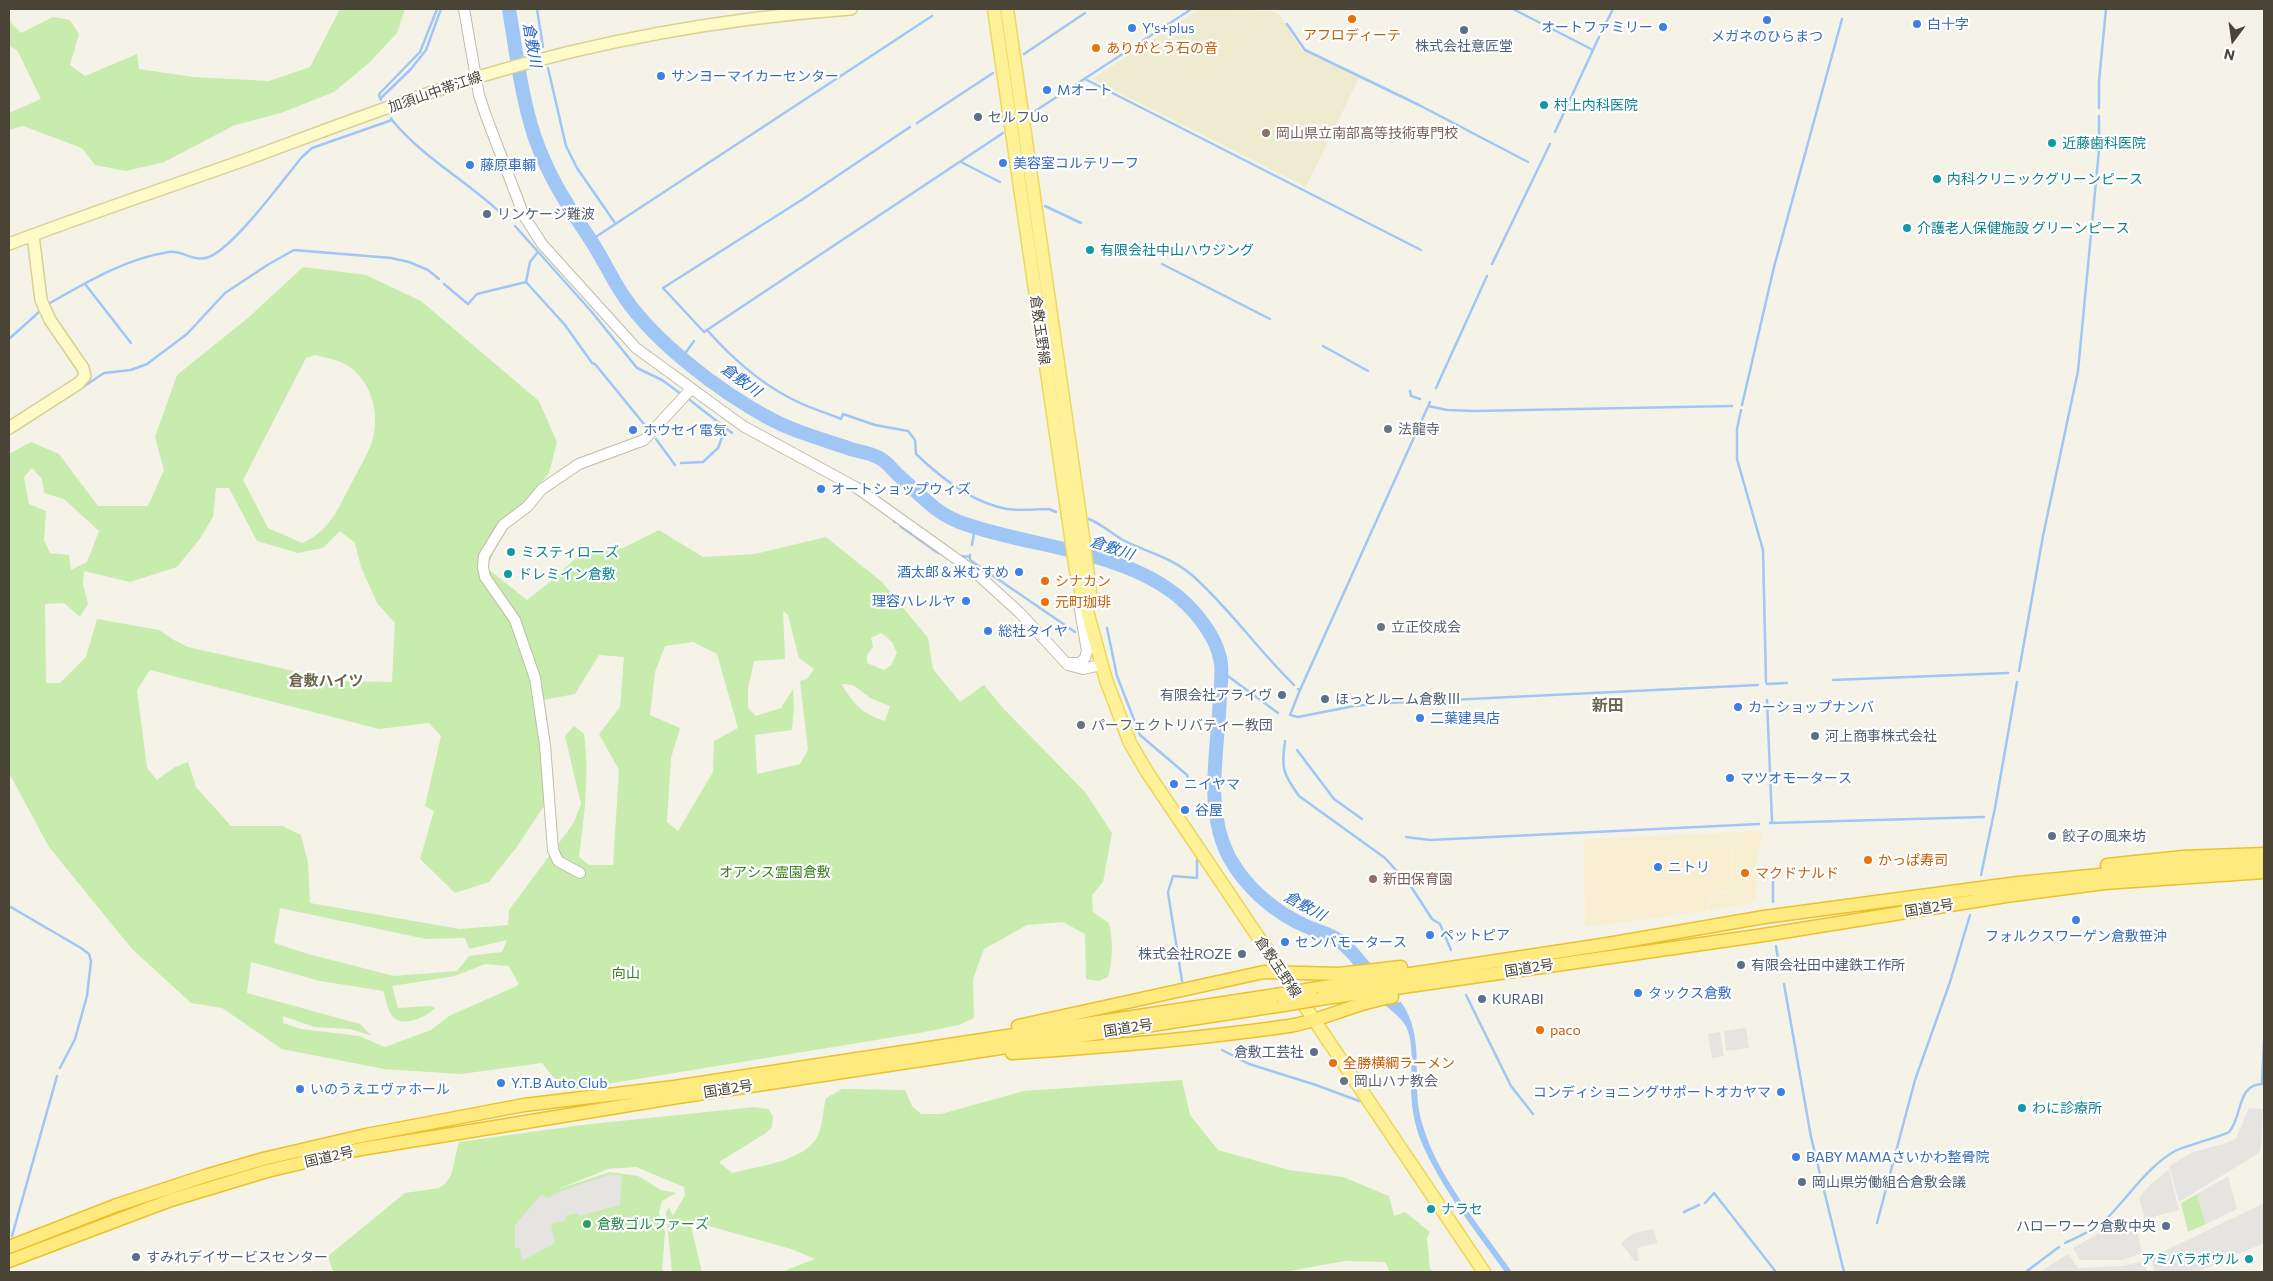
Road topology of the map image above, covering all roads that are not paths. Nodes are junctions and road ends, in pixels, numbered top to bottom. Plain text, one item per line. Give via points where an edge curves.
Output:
1 (464, 9) edge
2 (851, 9) edge
3 (994, 9) edge
4 (1007, 9) edge
5 (476, 78) junction
6 (33, 235) junction
7 (9, 244) edge
8 (687, 394) junction
9 (9, 428) edge
10 (1081, 571) junction
11 (1063, 661) junction
12 (1101, 665) junction
13 (2264, 854) edge
14 (2264, 863) edge
15 (2264, 872) edge
16 (580, 873) dead end
17 (2264, 879) edge
18 (2018, 883) junction
19 (2104, 883) junction
20 (1280, 971) junction
21 (1360, 977) junction
22 (1316, 994) junction
23 (1375, 995) junction
24 (1280, 1000) junction
25 (1314, 1020) junction
26 (933, 1047) junction
27 (925, 1059) junction
28 (9, 1247) edge
29 (9, 1261) edge
30 (1484, 1272) edge

1 - 5 street
2 - 5 main road, 加須山中帯江線 via 718,22 630,38
3 - 10 main road, 倉敷玉野線 via 1070,533
4 - 10 main road, 倉敷玉野線 via 1083,537
5 - 6 main road, 加須山中帯江線
5 - 8 street via 486,116 532,230 636,348
6 - 7 main road, 加須山中帯江線
6 - 9 main road via 41,300 85,376
8 - 11 street via 857,488 976,574 1020,613
8 - 16 street via 644,440 578,464 542,489 527,507 503,525 484,556 482,567 485,577 515,620 535,678 545,744 553,850 558,861
10 - 11 street via 1087,651 1080,663
10 - 12 main road, 倉敷玉野線
11 - 12 street via 1073,668
12 - 20 main road, 倉敷玉野線 via 1119,717 1147,772
13 - 18 highway via 2183,856 2129,862 2030,876
14 - 18 highway, 国道2号 via 2181,867
15 - 19 highway, 国道2号
17 - 19 highway via 2123,887
18 - 21 highway, 国道2号 via 1764,917 1608,944 1558,942
19 - 23 highway, 国道2号 via 1617,954 1592,964
20 - 21 highway
20 - 25 main road, 倉敷玉野線
20 - 26 highway via 1168,992
21 - 22 highway, 国道2号
22 - 23 highway, 国道2号
22 - 24 highway, 国道2号, bridge
23 - 25 highway
24 - 26 highway, 国道2号
24 - 27 highway, 国道2号
25 - 27 highway via 1216,1035
25 - 30 main road, 倉敷玉野線
26 - 28 highway, 国道2号 via 674,1088 524,1105 366,1134 205,1176 116,1205
27 - 29 highway, 国道2号 via 361,1150 268,1171 170,1200

